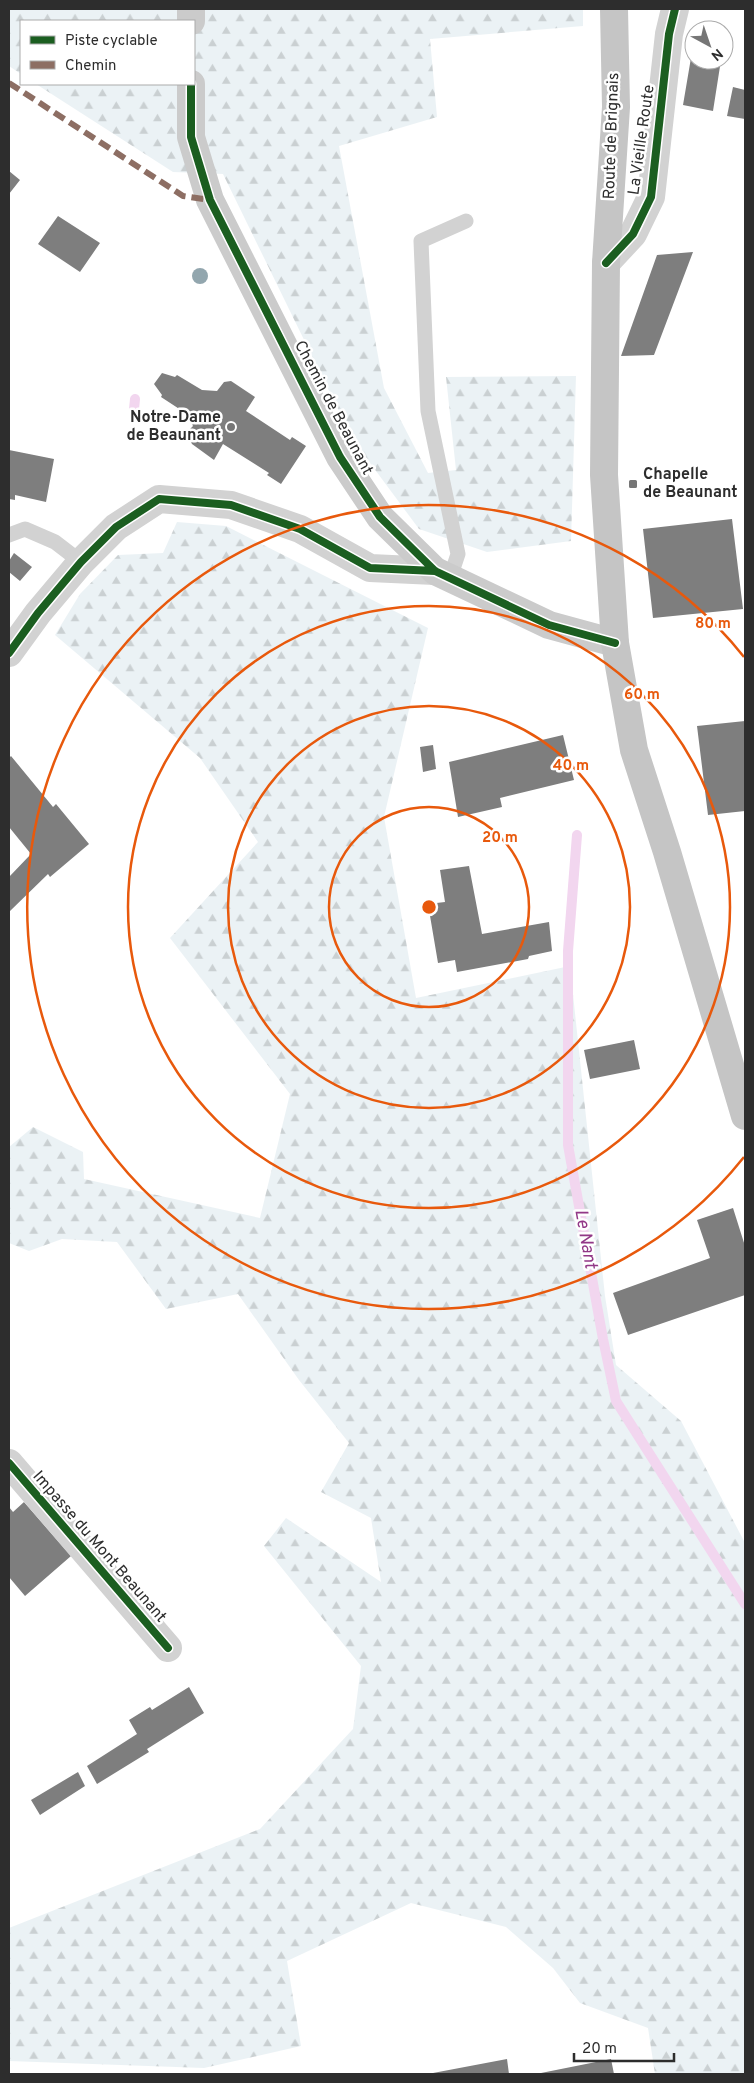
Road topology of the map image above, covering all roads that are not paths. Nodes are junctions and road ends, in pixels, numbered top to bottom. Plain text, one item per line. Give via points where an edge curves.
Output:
1 (614, 9) edge
2 (674, 9) edge
3 (191, 85) edge
4 (466, 222) dead end
5 (606, 263) junction
6 (9, 535) edge
7 (81, 562) junction
8 (442, 574) junction
9 (615, 643) junction
10 (9, 653) edge
11 (745, 1116) edge
12 (9, 1462) edge
13 (168, 1648) dead end

1 - 5 main road, Route de Brignais via 616,107
2 - 5 street, La Vieille Route via 651,197 633,234
3 - 8 street, Chemin de Beaunant via 191,137 210,200 340,457 380,517
4 - 8 lane via 421,242 428,411 458,554
5 - 9 main road, Route de Brignais via 604,475
6 - 7 lane via 25,529 54,542
7 - 8 street via 116,527 159,500 231,505 300,529 370,568
7 - 10 street
8 - 9 street, Chemin de Beaunant via 549,625
9 - 11 main road, Route de Brignais via 634,750
12 - 13 street, Impasse du Mont Beaunant

